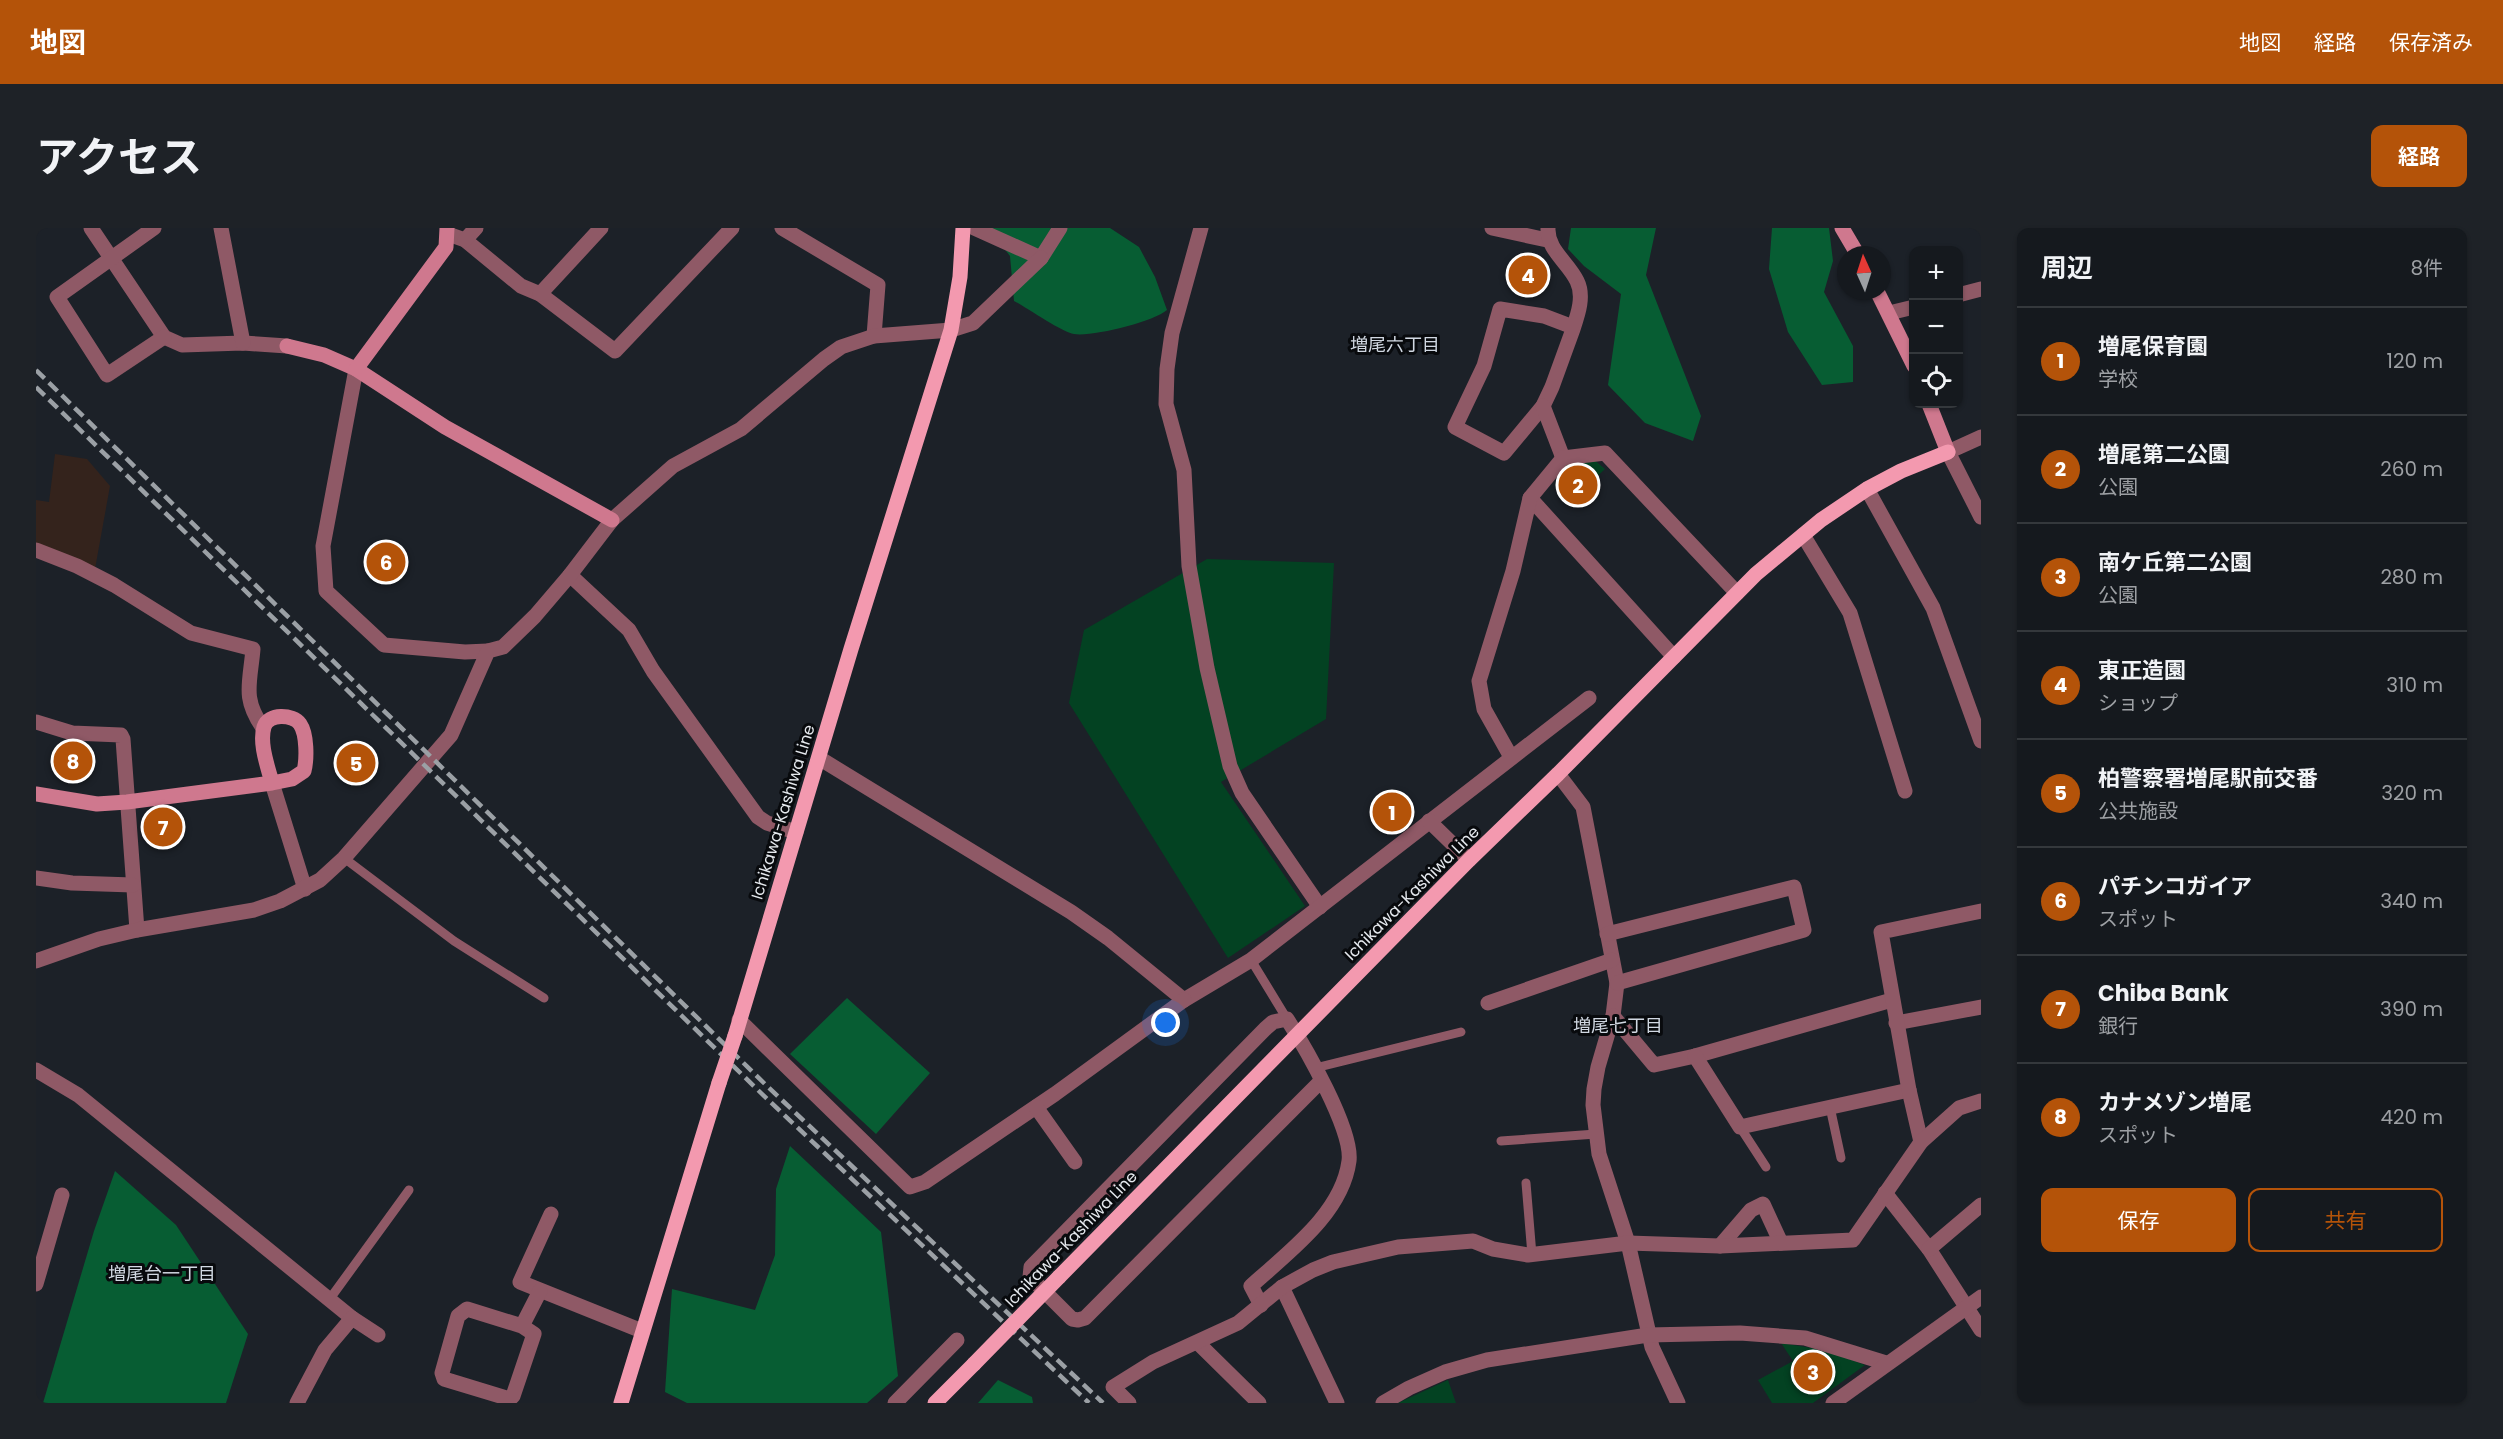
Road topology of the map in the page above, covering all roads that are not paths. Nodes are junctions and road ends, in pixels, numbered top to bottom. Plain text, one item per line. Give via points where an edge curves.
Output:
1 (91, 228) edge
2 (154, 228) edge
3 (220, 228) edge
4 (476, 228) edge
5 (601, 228) edge
6 (732, 228) edge
7 (782, 228) edge
8 (963, 228) edge
9 (974, 228) edge
10 (1060, 228) edge
11 (1201, 228) edge
12 (1492, 228) edge
13 (1842, 228) edge
14 (447, 231) edge
15 (1548, 234) edge
16 (465, 240) junction
17 (1853, 246) edge
18 (112, 257) junction
19 (1041, 258) junction
20 (1981, 289) edge
21 (540, 294) junction
22 (1963, 294) edge
23 (1882, 300) edge
24 (1909, 308) edge
25 (1889, 313) junction
26 (1573, 327) junction
27 (951, 330) junction
28 (874, 336) junction
29 (164, 337) junction
30 (243, 343) junction
31 (1909, 355) edge
32 (356, 369) junction
33 (1543, 406) junction
34 (1931, 408) edge
35 (1981, 437) edge
36 (1948, 452) junction
37 (1563, 459) junction
38 (1867, 489) junction
39 (1530, 498) junction
40 (1981, 518) edge
41 (612, 519) junction
42 (1803, 535) junction
43 (36, 550) edge
44 (570, 575) junction
45 (1737, 593) junction
46 (488, 651) junction
47 (1674, 657) junction
48 (1589, 698) dead end
49 (36, 722) edge
50 (263, 728) junction
51 (1981, 741) edge
52 (1511, 757) junction
53 (819, 758) junction
54 (1558, 774) junction
55 (272, 783) junction
56 (1905, 791) dead end
57 (36, 794) edge
58 (127, 802) junction
59 (1429, 821) junction
60 (796, 832) junction
61 (344, 858) junction
62 (1469, 860) junction
63 (36, 878) edge
64 (133, 885) junction
65 (305, 889) junction
66 (1320, 907) junction
67 (1981, 910) edge
68 (136, 930) junction
69 (1607, 934) junction
70 (1251, 960) junction
71 (1612, 960) junction
72 (36, 961) edge
73 (1617, 982) junction
74 (543, 998) dead end
75 (1184, 1000) junction
76 (1892, 1000) junction
77 (1488, 1003) dead end
78 (1981, 1007) edge
79 (1613, 1016) junction
80 (1287, 1019) junction
81 (739, 1020) junction
82 (1896, 1023) junction
83 (1461, 1032) dead end
84 (1297, 1034) junction
85 (1695, 1056) junction
86 (36, 1070) edge
87 (1318, 1074) junction
88 (1909, 1090) junction
89 (1981, 1101) edge
90 (1036, 1107) junction
91 (1830, 1107) junction
92 (1740, 1127) junction
93 (1596, 1134) junction
94 (1501, 1142) dead end
95 (1921, 1142) junction
96 (1841, 1158) dead end
97 (1075, 1162) dead end
98 (1766, 1167) dead end
99 (1526, 1183) dead end
100 (410, 1190) dead end
101 (1885, 1194) junction
102 (62, 1195) dead end
103 (1981, 1205) edge
104 (552, 1214) dead end
105 (1628, 1243) junction
106 (1781, 1243) junction
107 (1720, 1246) junction
108 (1929, 1249) junction
109 (1532, 1255) junction
110 (36, 1284) edge
111 (1282, 1287) junction
112 (540, 1291) junction
113 (1981, 1298) edge
114 (329, 1300) junction
115 (1261, 1305) junction
116 (1966, 1308) junction
117 (352, 1318) junction
118 (522, 1326) junction
119 (1981, 1330) edge
120 (642, 1331) junction
121 (378, 1335) dead end
122 (1648, 1335) junction
123 (957, 1340) dead end
124 (1198, 1343) junction
125 (1886, 1363) junction
126 (297, 1403) edge
127 (621, 1403) edge
128 (895, 1403) edge
129 (935, 1403) edge
130 (1129, 1403) edge
131 (1259, 1403) edge
132 (1337, 1403) edge
133 (1383, 1403) edge
134 (1678, 1403) edge
135 (1833, 1403) edge

1 - 18 street
2 - 18 street
3 - 30 street
4 - 16 street
5 - 21 street
6 - 21 street via 615,351
7 - 28 street via 878,285
8 - 27 main road, Ichikawa-Kashiwa Line
9 - 19 street
10 - 19 street
11 - 66 street via 1172,333 1167,369 1166,404 1184,470 1189,566 1230,766 1242,793
12 - 15 street
13 - 17 street
14 - 16 street
14 - 32 street via 446,247
15 - 26 street via 1578,282 1580,307
16 - 21 street via 521,286
18 - 29 street
18 - 29 street via 57,297 107,375
19 - 27 street via 973,323
20 - 22 street
23 - 25 street
24 - 25 street
25 - 31 street
26 - 33 street
26 - 33 street via 1544,316 1500,309 1484,366 1455,427 1504,453
27 - 28 street
27 - 53 main road, Ichikawa-Kashiwa Line
28 - 41 street via 841,347 824,358 741,429 674,466
29 - 30 street via 182,345
30 - 32 street via 286,346 324,355
32 - 41 street via 446,427
32 - 46 street via 323,546 326,591 384,645
33 - 37 street
34 - 36 street
35 - 36 street
36 - 38 main road, Ichikawa-Kashiwa Line
36 - 40 street
37 - 39 street
37 - 45 street via 1605,453
38 - 42 main road, Ichikawa-Kashiwa Line
38 - 51 street via 1933,608
39 - 47 street
39 - 52 street via 1513,571 1479,681 1484,709
41 - 44 street
42 - 45 main road, Ichikawa-Kashiwa Line
42 - 56 street via 1850,613
43 - 50 street via 114,585 191,633 253,649 248,699
44 - 46 street via 503,647
44 - 60 street via 629,630 653,671 758,817
45 - 47 main road, Ichikawa-Kashiwa Line
46 - 61 street via 451,735
47 - 54 main road, Ichikawa-Kashiwa Line
48 - 52 street
49 - 58 street via 72,733 121,735
50 - 55 street
50 - 55 street via 273,718 288,717 303,730 304,771 298,777
52 - 59 street
53 - 60 main road, Ichikawa-Kashiwa Line
53 - 75 street via 1071,912
54 - 62 main road, Ichikawa-Kashiwa Line
54 - 69 street via 1583,807
55 - 58 street
55 - 65 street
57 - 58 street via 97,804
58 - 64 street
59 - 62 street
59 - 66 street
60 - 81 main road, Ichikawa-Kashiwa Line
61 - 65 street
61 - 74 lane via 454,941
62 - 84 main road, Ichikawa-Kashiwa Line
63 - 64 street
64 - 68 street
65 - 68 street via 254,910
66 - 70 street
67 - 76 street via 1881,932
68 - 72 street
69 - 71 street
69 - 73 street via 1794,887 1804,930
70 - 75 street
70 - 80 lane
71 - 73 street
71 - 77 street
73 - 79 street
75 - 90 street
76 - 82 street
76 - 85 street
78 - 82 street
79 - 85 street via 1654,1065
79 - 93 street via 1594,1089
80 - 84 street
80 - 87 street via 1274,1022 1257,1037 1031,1267 1030,1277 1072,1318 1085,1318
81 - 90 street via 910,1187 925,1182
81 - 120 main road, Ichikawa-Kashiwa Line, bridge
82 - 88 street
83 - 87 lane
84 - 87 street
84 - 129 main road, Ichikawa-Kashiwa Line, bridge
85 - 92 street
86 - 114 street via 78,1095
87 - 115 street via 1345,1132 1349,1163 1340,1189 1324,1215 1297,1246 1251,1286
88 - 91 street
88 - 95 street
89 - 95 street via 1959,1108
90 - 97 street
91 - 92 street
91 - 96 lane
92 - 98 lane
93 - 94 lane
93 - 105 street
95 - 101 street
99 - 109 lane
100 - 114 lane
101 - 106 street via 1854,1240
101 - 108 street
102 - 110 street
103 - 108 street
104 - 112 street via 520,1282
105 - 107 street
105 - 109 street
105 - 122 street
106 - 107 street
106 - 107 street via 1763,1204 1751,1210
108 - 116 street
109 - 111 street via 1493,1249 1473,1241 1398,1247 1332,1262
111 - 115 street
111 - 132 street
112 - 118 street
112 - 120 street
113 - 116 street
114 - 117 street
115 - 124 street via 1238,1323
116 - 119 street
116 - 125 street
117 - 121 street
117 - 126 street via 325,1350
118 - 118 street via 534,1334 510,1399 444,1379 442,1373 458,1316 466,1309
120 - 127 main road, Ichikawa-Kashiwa Line
122 - 125 street via 1740,1333 1805,1338
122 - 133 street via 1487,1360 1445,1372
122 - 134 street
123 - 128 street
124 - 130 street via 1153,1362 1113,1387
124 - 131 street
125 - 135 street

